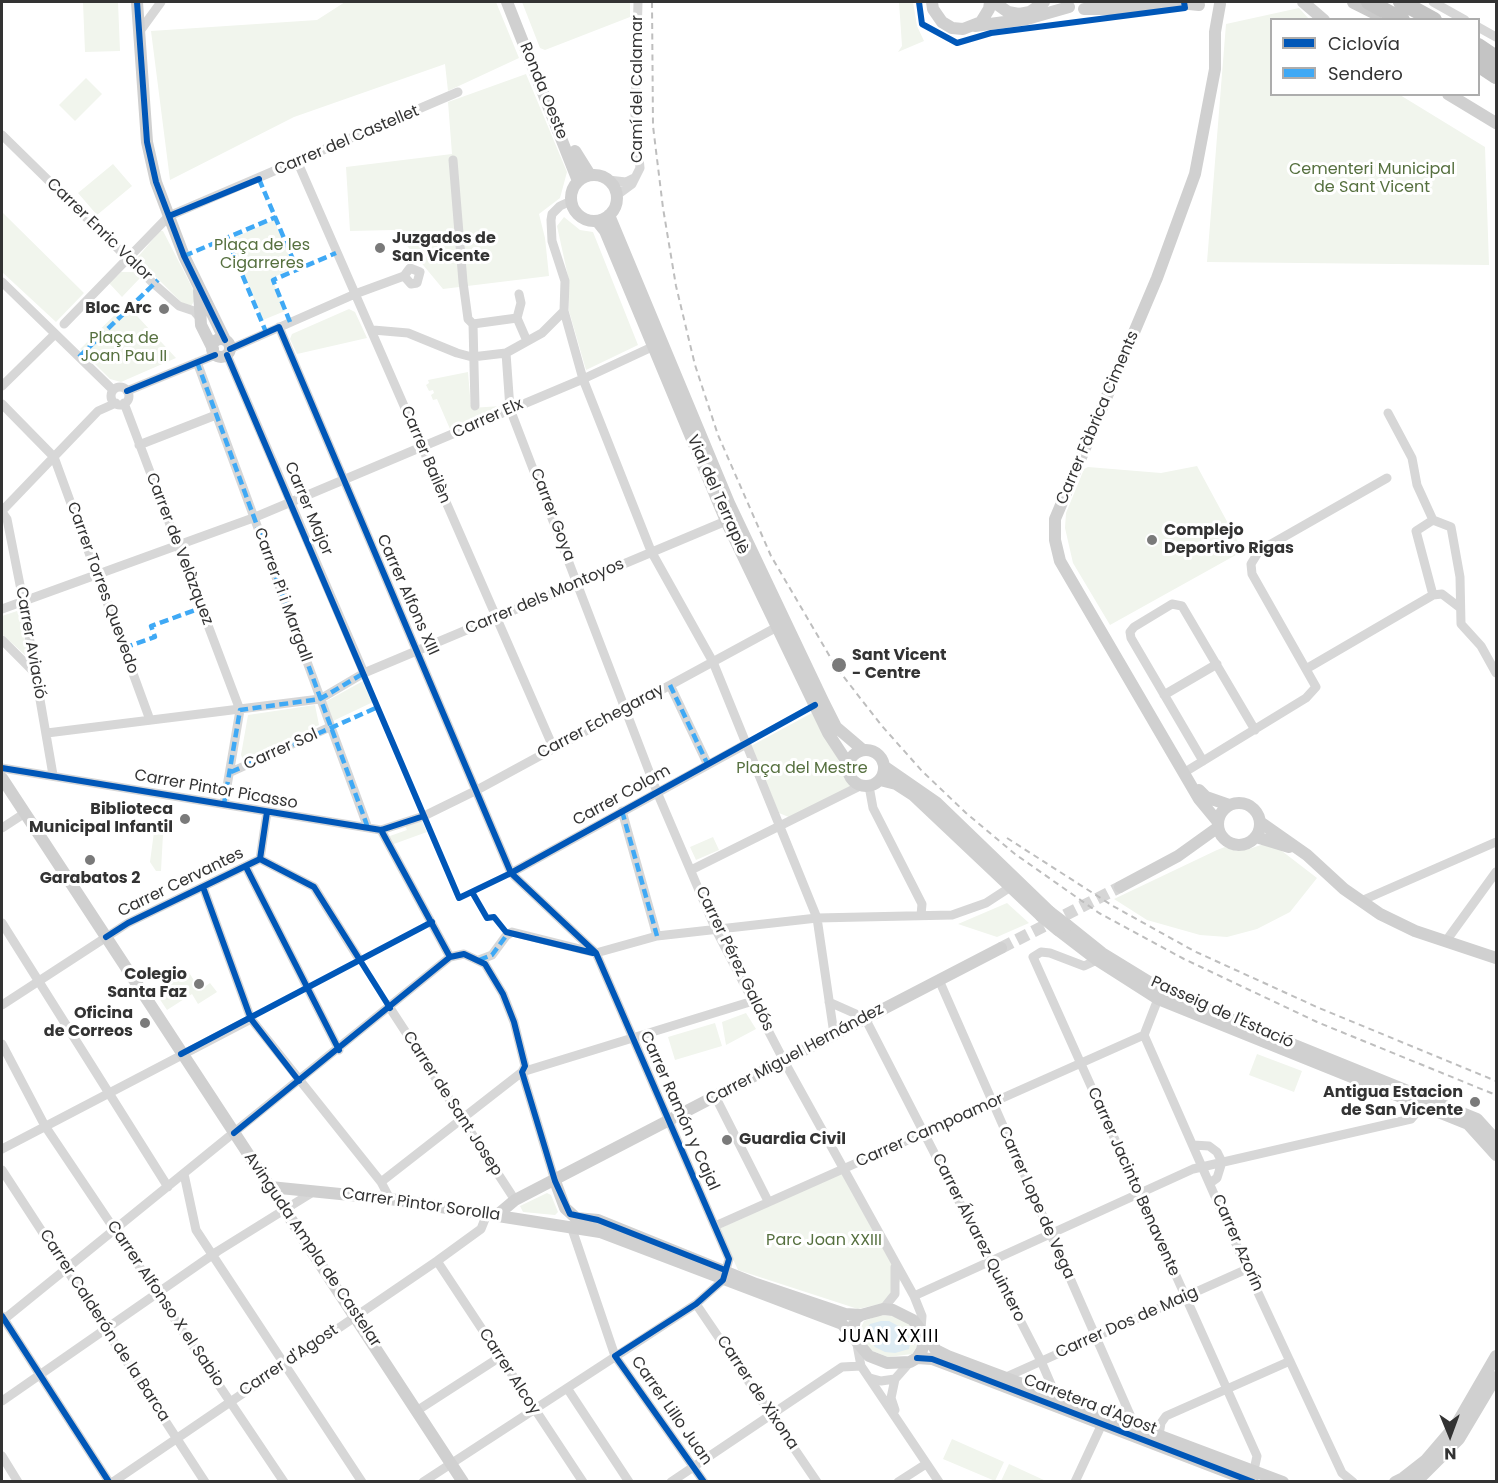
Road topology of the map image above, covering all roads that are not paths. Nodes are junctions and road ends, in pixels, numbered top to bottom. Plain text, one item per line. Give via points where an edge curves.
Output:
1 (139, 2) edge
2 (161, 2) edge
3 (507, 2) edge
4 (515, 2) edge
5 (638, 2) edge
6 (932, 2) edge
7 (990, 2) edge
8 (994, 2) edge
9 (1044, 2) edge
10 (1171, 2) edge
11 (1222, 2) edge
12 (1303, 2) edge
13 (1354, 2) edge
14 (1369, 2) edge
15 (1401, 2) edge
16 (1433, 2) edge
17 (1065, 4) edge
18 (1199, 4) edge
19 (1089, 5) edge
20 (1117, 5) edge
21 (1322, 18) edge
22 (1385, 18) edge
23 (1398, 18) edge
24 (1430, 18) edge
25 (1461, 18) edge
26 (975, 26) junction
27 (1480, 28) edge
28 (140, 31) junction
29 (1215, 32) junction
30 (1497, 37) edge
31 (1480, 47) edge
32 (1497, 58) edge
33 (1480, 65) edge
34 (1480, 72) edge
35 (1497, 76) edge
36 (1497, 83) edge
37 (458, 92) dead end
38 (1451, 96) edge
39 (1497, 123) edge
40 (2, 135) edge
41 (453, 160) dead end
42 (298, 163) junction
43 (636, 176) junction
44 (584, 178) junction
45 (608, 180) junction
46 (617, 195) junction
47 (571, 201) junction
48 (169, 216) junction
49 (603, 218) junction
50 (129, 257) junction
51 (404, 276) dead end
52 (2, 282) edge
53 (198, 284) junction
54 (355, 294) junction
55 (519, 294) dead end
56 (564, 311) junction
57 (200, 318) junction
58 (517, 318) junction
59 (64, 324) dead end
60 (473, 324) junction
61 (279, 327) junction
62 (373, 330) junction
63 (55, 334) junction
64 (527, 341) junction
65 (652, 347) junction
66 (222, 350) junction
67 (506, 353) junction
68 (472, 357) junction
69 (197, 362) junction
70 (583, 379) junction
71 (2, 386) edge
72 (113, 390) junction
73 (127, 391) junction
74 (120, 403) junction
75 (2, 404) edge
76 (475, 406) dead end
77 (510, 408) junction
78 (1388, 413) dead end
79 (216, 415) junction
80 (139, 445) junction
81 (421, 448) junction
82 (54, 457) junction
83 (1387, 478) dead end
84 (343, 480) junction
85 (290, 502) junction
86 (2, 512) edge
87 (253, 518) junction
88 (726, 520) junction
89 (1433, 520) junction
90 (177, 545) junction
91 (651, 551) junction
92 (98, 576) junction
93 (578, 583) junction
94 (1433, 595) junction
95 (23, 602) junction
96 (1459, 607) junction
97 (2, 609) edge
98 (496, 618) junction
99 (777, 627) junction
100 (2, 640) edge
101 (417, 651) junction
102 (713, 662) junction
103 (1217, 664) junction
104 (1306, 669) junction
105 (1497, 672) edge
106 (35, 673) junction
107 (364, 673) junction
108 (670, 685) junction
109 (1164, 694) junction
110 (320, 699) junction
111 (627, 708) junction
112 (240, 710) junction
113 (150, 720) junction
114 (330, 727) junction
115 (1255, 730) junction
116 (47, 733) junction
117 (746, 744) junction
118 (553, 747) junction
119 (863, 750) junction
120 (1203, 761) junction
121 (707, 763) junction
122 (849, 765) junction
123 (885, 767) junction
124 (2, 768) edge
125 (231, 772) junction
126 (53, 775) junction
127 (1187, 776) junction
128 (2, 778) edge
129 (870, 784) junction
130 (477, 790) junction
131 (657, 792) junction
132 (224, 804) junction
133 (1229, 805) junction
134 (622, 811) junction
135 (267, 812) junction
136 (25, 813) junction
137 (424, 816) joint
138 (1260, 822) junction
139 (1217, 825) junction
140 (782, 827) junction
141 (2, 828) edge
142 (368, 828) junction
143 (381, 830) junction
144 (1256, 837) junction
145 (1497, 842) edge
146 (1228, 843) junction
147 (1178, 855) junction
148 (1306, 855) junction
149 (260, 859) junction
150 (246, 867) junction
151 (691, 870) junction
152 (1497, 872) edge
153 (511, 873) junction
154 (202, 887) junction
155 (1120, 887) tunnel mouth
156 (1009, 888) junction
157 (1361, 901) junction
158 (1045, 914) junction
159 (921, 915) junction
160 (817, 918) junction
161 (2, 923) edge
162 (1062, 928) junction
163 (716, 930) junction
164 (657, 936) junction
165 (106, 937) junction
166 (1446, 941) junction
167 (1001, 948) tunnel mouth
168 (596, 953) junction
169 (450, 957) junction
170 (1497, 958) edge
171 (358, 959) dead end
172 (479, 960) junction
173 (1098, 960) junction
174 (939, 980) junction
175 (40, 981) junction
176 (1158, 999) junction
177 (753, 1001) junction
178 (829, 1002) junction
179 (2, 1005) edge
180 (390, 1008) junction
181 (865, 1018) junction
182 (251, 1019) junction
183 (834, 1034) junction
184 (1144, 1035) junction
185 (633, 1038) junction
186 (2, 1044) edge
187 (339, 1050) junction
188 (181, 1054) junction
189 (784, 1061) junction
190 (1080, 1063) junction
191 (522, 1072) junction
192 (299, 1081) junction
193 (108, 1092) junction
194 (715, 1096) junction
195 (992, 1103) junction
196 (1422, 1106) junction
197 (461, 1119) junction
198 (669, 1121) junction
199 (45, 1126) junction
200 (234, 1133) junction
201 (924, 1133) junction
202 (1497, 1140) edge
203 (1193, 1145) junction
204 (2, 1149) edge
205 (1497, 1155) edge
206 (1222, 1162) junction
207 (1203, 1167) junction
208 (843, 1169) junction
209 (2, 1170) edge
210 (184, 1174) junction
211 (555, 1181) junction
212 (381, 1182) junction
213 (1210, 1183) junction
214 (168, 1187) junction
215 (270, 1187) junction
216 (318, 1191) junction
217 (1137, 1194) junction
218 (390, 1199) junction
219 (515, 1200) junction
220 (768, 1201) junction
221 (565, 1208) junction
222 (285, 1209) junction
223 (492, 1215) junction
224 (518, 1218) junction
225 (553, 1223) junction
226 (715, 1226) junction
227 (572, 1229) junction
228 (116, 1231) junction
229 (1050, 1235) junction
230 (212, 1257) junction
231 (437, 1261) junction
232 (990, 1262) junction
233 (895, 1264) junction
234 (67, 1269) junction
235 (1247, 1269) junction
236 (724, 1275) junction
237 (158, 1295) junction
238 (914, 1296) junction
239 (1184, 1298) junction
240 (696, 1304) junction
241 (883, 1309) junction
242 (861, 1315) junction
243 (355, 1316) junction
244 (2, 1319) edge
245 (107, 1330) junction
246 (922, 1334) junction
247 (1095, 1338) junction
248 (854, 1341) junction
249 (615, 1356) junction
250 (1497, 1356) edge
251 (500, 1358) junction
252 (914, 1360) junction
253 (1041, 1361) junction
254 (1290, 1361) junction
255 (284, 1365) junction
256 (861, 1366) junction
257 (41, 1374) junction
258 (1006, 1377) junction
259 (1497, 1377) edge
260 (870, 1378) junction
261 (895, 1379) junction
262 (567, 1388) junction
263 (1226, 1390) junction
264 (1056, 1396) junction
265 (2, 1401) edge
266 (230, 1402) junction
267 (418, 1410) junction
268 (534, 1410) junction
269 (772, 1413) junction
270 (1103, 1420) junction
271 (898, 1421) junction
272 (1135, 1426) junction
273 (1159, 1435) junction
274 (177, 1438) junction
275 (2, 1456) edge
276 (451, 1463) junction
277 (926, 1464) junction
278 (694, 1467) junction
279 (1253, 1476) edge
280 (18, 1482) edge
281 (111, 1482) edge
282 (206, 1482) edge
283 (284, 1482) edge
284 (362, 1482) edge
285 (423, 1482) edge
286 (463, 1482) edge
287 (582, 1482) edge
288 (629, 1482) edge
289 (671, 1482) edge
290 (704, 1482) edge
291 (818, 1482) edge
292 (898, 1482) edge
293 (939, 1482) edge
294 (1075, 1482) edge
295 (1283, 1482) edge
296 (1353, 1482) edge
297 (1395, 1482) edge
298 (1416, 1482) edge

1 - 28 main road, Carrer Major
2 - 28 street
3 - 44 main road, Ronda Oeste
4 - 44 main road, Ronda Oeste
5 - 43 street, Camí del Calamar via 635,115 640,168
6 - 26 main road via 942,22 963,29
7 - 26 main road via 985,16
8 - 9 main road via 1019,14
10 - 18 main road
10 - 20 main road
11 - 18 main road via 1211,8
11 - 29 main road, Carrer Fàbrica Ciments
12 - 21 main road
13 - 22 main road
14 - 23 highway
15 - 24 highway
16 - 25 street
17 - 19 main road
17 - 26 main road via 1027,19
18 - 29 main road, Carrer Fàbrica Ciments
19 - 20 main road
27 - 30 street
28 - 48 main road, Carrer Major via 147,142 161,200
29 - 127 main road, Carrer Fàbrica Ciments via 1215,69 1195,174 1157,278 1055,519 1060,561
31 - 32 highway
33 - 35 highway
34 - 36 main road
37 - 42 street, Carrer del Castellet
38 - 39 main road
40 - 50 street, Carrer Enric Valor
41 - 60 street via 463,282 468,318
42 - 48 street, Carrer del Castellet
42 - 54 street, Carrer Bailèn
43 - 45 street, Camí del Calamar via 626,182
43 - 46 street, Camí del Calamar
44 - 45 main road
44 - 47 main road via 572,190
45 - 46 main road
46 - 49 main road via 616,204
47 - 49 main road via 580,216
47 - 56 street via 560,206 551,220 552,241 565,281
48 - 50 street
48 - 53 main road, Carrer Major
49 - 65 main road, Vial del Terraplè
49 - 119 main road, Vial del Terraplè via 729,503 823,701 836,727
50 - 57 street, Carrer Enric Valor via 179,306 194,311
50 - 59 street
51 - 54 street
52 - 63 street
53 - 57 main road, Carrer Major
53 - 66 main road, Carrer Major
54 - 61 street
54 - 62 street, Carrer Bailèn
55 - 58 street
56 - 64 street via 551,326
56 - 70 street
57 - 66 main road, Carrer Major
58 - 60 street
58 - 64 street
60 - 68 street
61 - 66 street
61 - 84 street, Carrer Alfons XIII
62 - 68 street via 408,333
62 - 81 street, Carrer Bailèn
63 - 71 street
63 - 72 street
64 - 67 street
65 - 70 street, Carrer Elx
65 - 88 main road, Vial del Terraplè
66 - 69 street
66 - 85 street, Carrer Major
67 - 68 street
67 - 77 street, Carrer Goya
68 - 76 street
69 - 73 street
69 - 79 street, Carrer Pi i Margall
70 - 77 street, Carrer Elx
70 - 91 street
72 - 73 street via 119,387
72 - 74 street via 111,397
73 - 74 street via 128,398
74 - 80 street, Carrer de Velàzquez
74 - 82 street via 98,411
75 - 82 street
77 - 81 street, Carrer Elx
77 - 93 street, Carrer Goya
78 - 89 street via 1412,458 1417,485
79 - 80 street
79 - 87 street, Carrer Pi i Margall
80 - 90 street, Carrer de Velàzquez
81 - 84 street, Carrer Elx
81 - 98 street, Carrer Bailèn
82 - 86 street
82 - 92 street, Carrer Torres Quevedo
83 - 104 street via 1259,551 1251,564 1252,574
84 - 85 street, Carrer Elx
84 - 101 street, Carrer Alfons XIII
85 - 87 street, Carrer Elx
85 - 107 street, Carrer Major
86 - 95 street, Carrer Aviació via 7,519
87 - 90 street, Carrer Elx
87 - 110 street, Carrer Pi i Margall
88 - 91 street, Carrer dels Montoyos
88 - 99 main road, Vial del Terraplè
89 - 94 street via 1416,531
89 - 96 street via 1451,527 1460,577
90 - 92 street, Carrer Elx
90 - 112 street, Carrer de Velàzquez
91 - 93 street, Carrer dels Montoyos
91 - 102 street
92 - 95 street, Carrer Elx
92 - 113 street, Carrer Torres Quevedo
93 - 98 street, Carrer dels Montoyos
93 - 111 street, Carrer Goya
94 - 96 street via 1442,594
94 - 104 street
95 - 97 street, Carrer Elx
95 - 106 street, Carrer Aviació
96 - 105 street via 1461,624
98 - 101 street, Carrer dels Montoyos
98 - 118 street, Carrer Bailèn
99 - 102 street, Carrer Echegaray
99 - 122 main road, Vial del Terraplè via 828,733
100 - 106 street
101 - 107 street, Carrer dels Montoyos
101 - 130 street, Carrer Alfons XIII
102 - 108 street, Carrer Echegaray
102 - 117 street
103 - 109 street
103 - 109 street via 1184,608 1172,604 1130,632
103 - 115 street
104 - 115 street via 1316,687 1306,698
106 - 116 street, Carrer Aviació
107 - 110 street, Carrer dels Montoyos
108 - 111 street, Carrer Echegaray
108 - 121 street
109 - 120 street
110 - 112 street
110 - 114 street, Carrer Pi i Margall
111 - 118 street, Carrer Echegaray
111 - 131 street, Carrer Pérez Galdós
112 - 113 street
112 - 125 street, Carrer de Velàzquez
113 - 116 street
114 - 125 street, Carrer Sol
114 - 142 street, Carrer Pi i Margall
115 - 120 street
116 - 126 street, Carrer Aviació
117 - 121 street, Carrer Colom
117 - 140 street
118 - 130 street, Carrer Echegaray
119 - 122 main road via 852,757
119 - 123 main road via 878,754
120 - 127 street
121 - 131 street, Carrer Colom
122 - 129 main road via 851,778
123 - 129 main road
123 - 158 main road, Passeig de l'Estació via 937,803
124 - 126 street, Carrer Pintor Picasso
125 - 132 street
126 - 132 street, Carrer Pintor Picasso
127 - 133 main road, Carrer Fàbrica Ciments via 1206,797
127 - 139 main road, Carrer Fàbrica Ciments
128 - 136 main road, Avinguda Ampla de Castelar
129 - 140 street
129 - 156 main road, Passeig de l'Estació via 896,784 913,795
129 - 159 street via 873,808 922,904
130 - 137 street, Carrer Echegaray
130 - 153 street, Carrer Alfons XIII
131 - 134 street, Carrer Colom
131 - 151 street, Carrer Pérez Galdós
132 - 135 street, Carrer Pintor Picasso
133 - 138 main road via 1249,805
133 - 139 main road
134 - 153 street, Carrer Colom
134 - 164 street
135 - 142 street, Carrer Pintor Picasso
135 - 149 street, Carrer Cervantes
136 - 141 street
136 - 165 main road, Avinguda Ampla de Castelar
137 - 143 street, Carrer Pintor Picasso
138 - 144 main road
138 - 148 main road
139 - 146 main road
139 - 147 main road
140 - 151 street
140 - 160 street
142 - 143 street, Carrer Pintor Picasso
143 - 169 street
144 - 146 main road via 1240,846
144 - 148 main road
145 - 157 street
146 - 147 main road via 1208,843
147 - 155 main road
148 - 157 main road
149 - 150 street, Carrer Cervantes
149 - 171 street via 314,887
150 - 154 street, Carrer Cervantes
150 - 187 street
151 - 163 street, Carrer Pérez Galdós
152 - 166 street
153 - 168 street
154 - 165 street, Carrer Cervantes
154 - 182 street
156 - 158 main road, Passeig de l'Estació
156 - 159 street via 986,903 952,915
157 - 166 main road via 1406,927
158 - 162 main road, Passeig de l'Estació, bridge
159 - 160 street
160 - 163 street
160 - 178 street
161 - 175 street
162 - 173 main road, Passeig de l'Estació
162 - 202 main road, Passeig de l'Estació via 1151,983 1477,1119
163 - 164 street
163 - 177 street, Carrer Pérez Galdós
164 - 168 street
165 - 175 street, Carrer Cervantes
165 - 188 main road, Avinguda Ampla de Castelar
166 - 170 main road
167 - 174 main road, Carrer Miguel Hernández
168 - 172 street via 512,932 492,955
168 - 185 street, Carrer Ramón y Cajal
169 - 172 street via 464,954
169 - 180 street
172 - 191 street via 503,994 514,1022 525,1066
173 - 176 main road, Passeig de l'Estació
173 - 190 street, Carrer Jacinto Benavente via 1084,966 1050,952 1033,957
174 - 181 main road, Carrer Miguel Hernández
174 - 195 street, Carrer Lope de Vega
175 - 179 street, Carrer Cervantes
175 - 193 street
176 - 184 street
176 - 196 main road, Passeig de l'Estació
177 - 185 street
177 - 189 street, Carrer Pérez Galdós
178 - 181 street
178 - 183 street
180 - 187 street
180 - 197 street, Carrer de Sant Josep
181 - 183 main road, Carrer Miguel Hernández
181 - 201 street, Carrer Álvarez Quintero
182 - 188 street
182 - 192 street
183 - 189 main road, Carrer Miguel Hernández
184 - 190 street, Carrer Campoamor
184 - 203 street, Carrer Azorín
185 - 191 street
185 - 198 street, Carrer Ramón y Cajal
186 - 199 street, Carrer Alfonso X el Sabio
187 - 192 street
188 - 193 street
188 - 200 main road, Avinguda Ampla de Castelar
189 - 194 main road, Carrer Miguel Hernández
189 - 208 street, Carrer Pérez Galdós
190 - 195 street, Carrer Campoamor
190 - 217 street, Carrer Jacinto Benavente
191 - 197 street
191 - 211 street
192 - 200 street
192 - 212 street
193 - 199 street
193 - 214 street
194 - 198 main road, Carrer Miguel Hernández
194 - 220 street
195 - 201 street, Carrer Campoamor
195 - 229 street, Carrer Lope de Vega
196 - 205 main road via 1468,1124
196 - 206 street via 1411,1119
197 - 212 street
197 - 219 street, Carrer de Sant Josep
198 - 211 main road, Carrer Miguel Hernández
198 - 226 street, Carrer Ramón y Cajal
199 - 204 street
199 - 228 street, Carrer Alfonso X el Sabio
200 - 210 street
200 - 215 main road, Avinguda Ampla de Castelar
201 - 208 street, Carrer Campoamor
201 - 232 street, Carrer Álvarez Quintero
203 - 206 street via 1209,1146
203 - 207 street, Carrer Azorín
206 - 207 street
206 - 213 street via 1217,1178
207 - 213 street, Carrer Azorín
207 - 217 street
208 - 220 street, Carrer Campoamor
208 - 233 street, Carrer Pérez Galdós
209 - 234 street, Carrer Calderón de la Barca
210 - 214 street
210 - 230 street via 196,1230
211 - 219 main road, Carrer Miguel Hernández
211 - 221 main road
212 - 218 street
213 - 235 street, Carrer Azorín
214 - 228 street
215 - 216 main road, Carrer Pintor Sorolla
215 - 222 main road, Avinguda Ampla de Castelar
216 - 218 main road, Carrer Pintor Sorolla
216 - 222 street
217 - 229 street
217 - 239 street, Carrer Jacinto Benavente
218 - 223 main road, Carrer Pintor Sorolla
219 - 223 main road, Carrer Miguel Hernández
219 - 224 main road via 513,1210
220 - 226 street, Carrer Campoamor
221 - 225 main road
221 - 236 main road via 576,1218 598,1220
222 - 230 street
222 - 243 main road, Avinguda Ampla de Castelar
223 - 224 main road, Carrer Pintor Sorolla
223 - 231 street, Carrer d'Agost via 481,1229
224 - 225 main road, Carrer Pintor Sorolla
225 - 227 main road, Carrer Pintor Sorolla
226 - 236 street, Carrer Ramón y Cajal via 729,1259
227 - 236 main road via 600,1232
227 - 249 street, Carrer Lillo Juan
228 - 234 street
228 - 237 street, Carrer Alfonso X el Sabio
229 - 232 street
229 - 247 street, Carrer Lope de Vega
230 - 237 street
230 - 255 street
231 - 243 street, Carrer d'Agost
231 - 251 street, Carrer Alcoy
232 - 238 street
232 - 253 street, Carrer Álvarez Quintero
233 - 238 street, Carrer Pérez Galdós
233 - 241 street, Carrer Pérez Galdós via 895,1294
234 - 244 street
234 - 245 street, Carrer Calderón de la Barca
235 - 239 street, Carrer Dos de Maig
235 - 254 street, Carrer Azorín
236 - 240 street
236 - 242 main road via 845,1314
236 - 248 main road via 842,1324
237 - 245 street
237 - 266 street, Carrer Alfonso X el Sabio
238 - 246 street, Carrer Pérez Galdós via 922,1316
239 - 247 street, Carrer Dos de Maig
239 - 263 street, Carrer Jacinto Benavente
240 - 249 street
240 - 269 street, Carrer de Xixona
241 - 242 main road
241 - 246 main road via 904,1315
242 - 248 main road via 855,1319
243 - 255 street, Carrer d'Agost
243 - 267 main road, Avinguda Ampla de Castelar
244 - 257 street
245 - 257 street
245 - 274 street, Carrer Calderón de la Barca
246 - 252 main road via 922,1350
246 - 258 main road, Carretera d'Agost via 936,1350
247 - 253 street, Carrer Dos de Maig
247 - 272 street, Carrer Lope de Vega
248 - 252 main road via 876,1360 898,1364
248 - 256 street
249 - 262 street
249 - 278 street, Carrer Lillo Juan
250 - 297 main road via 1456,1425 1426,1460
251 - 267 street
251 - 268 street, Carrer Alcoy
252 - 261 street
252 - 270 main road, Carretera d'Agost via 932,1359
253 - 258 street, Carrer Dos de Maig
253 - 264 street, Carrer Álvarez Quintero
254 - 263 street
254 - 296 street, Carrer Azorín via 1342,1473
255 - 266 street, Carrer d'Agost
255 - 284 street
256 - 260 street
256 - 269 street via 842,1367
257 - 265 street
257 - 281 street
258 - 264 main road, Carretera d'Agost
259 - 298 main road via 1459,1439
260 - 261 street
260 - 271 street
261 - 271 street via 891,1398
262 - 268 street
262 - 288 street
263 - 273 street via 1166,1416
263 - 279 street, Carrer Jacinto Benavente via 1257,1456
264 - 270 main road, Carretera d'Agost
266 - 274 street, Carrer d'Agost
266 - 283 street, Carrer Alfonso X el Sabio
267 - 276 main road, Avinguda Ampla de Castelar
268 - 276 street
268 - 287 street, Carrer Alcoy
269 - 278 street
269 - 291 street, Carrer de Xixona
270 - 272 main road, Carretera d'Agost
270 - 279 main road, Carretera d'Agost
270 - 294 street
271 - 277 street
272 - 273 main road, Carretera d'Agost
273 - 279 main road, Carretera d'Agost
274 - 281 street, Carrer d'Agost
274 - 282 street, Carrer Calderón de la Barca
275 - 280 street
276 - 285 street
276 - 286 main road, Avinguda Ampla de Castelar
277 - 292 street
277 - 293 street
278 - 289 street
278 - 290 street, Carrer Lillo Juan
279 - 295 main road, Carretera d'Agost

